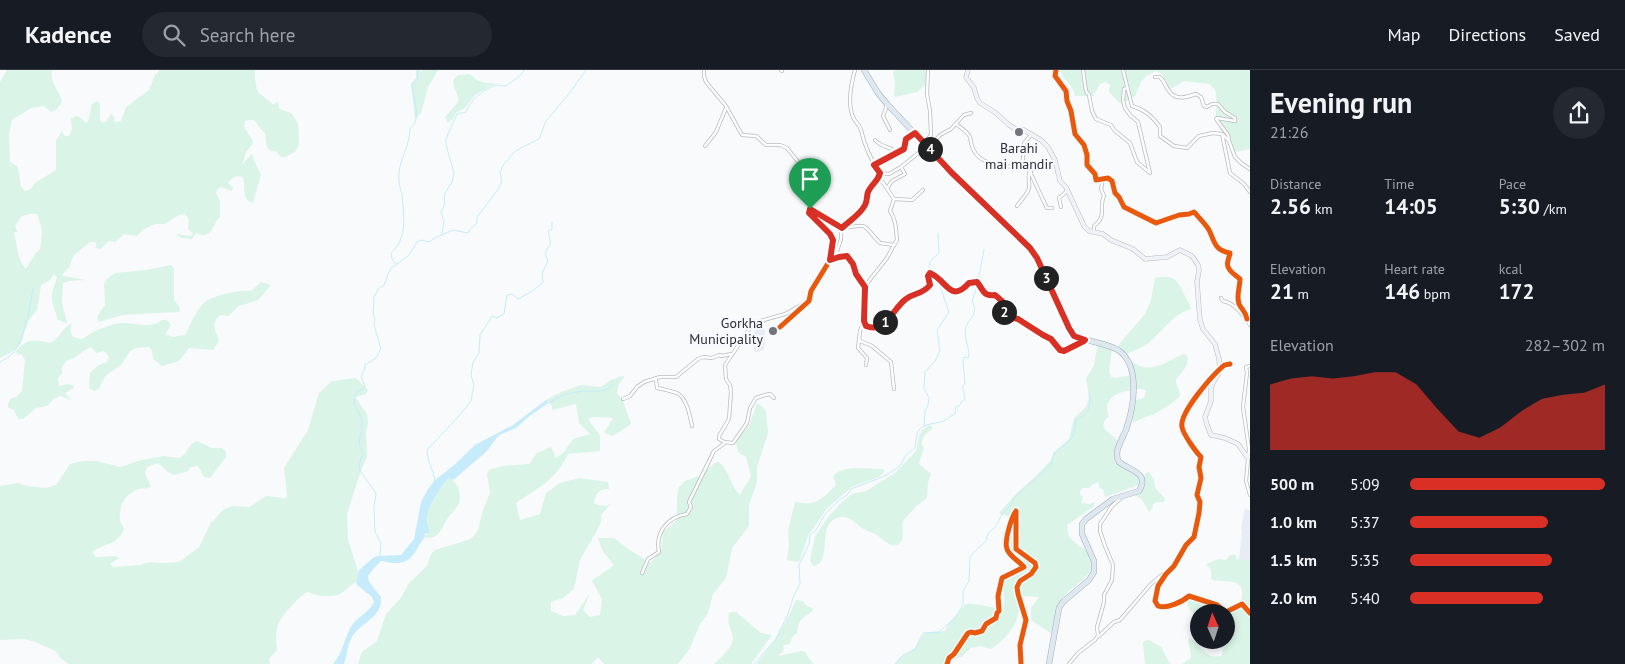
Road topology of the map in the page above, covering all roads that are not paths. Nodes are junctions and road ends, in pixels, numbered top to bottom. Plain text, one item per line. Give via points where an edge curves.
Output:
1 (704, 70) edge
2 (856, 70) edge
3 (864, 70) edge
4 (928, 70) edge
5 (968, 70) edge
6 (1056, 70) edge
7 (1083, 70) edge
8 (1123, 70) edge
9 (1156, 78) dead end
10 (1127, 88) junction
11 (887, 104) junction
12 (726, 106) junction
13 (970, 113) dead end
14 (956, 124) junction
15 (890, 130) dead end
16 (915, 133) junction
17 (1222, 134) junction
18 (1031, 135) junction
19 (874, 140) dead end
20 (1229, 141) junction
21 (705, 146) dead end
22 (927, 146) junction
23 (898, 152) junction
24 (874, 165) junction
25 (901, 167) junction
26 (1018, 167) junction
27 (1250, 169) edge
28 (1031, 170) junction
29 (880, 173) junction
30 (879, 179) junction
31 (1101, 179) junction
32 (1066, 187) junction
33 (887, 188) junction
34 (923, 190) dead end
35 (1250, 192) edge
36 (894, 199) junction
37 (1017, 206) dead end
38 (1061, 207) dead end
39 (1052, 208) dead end
40 (810, 209) junction
41 (842, 228) junction
42 (1094, 232) junction
43 (894, 245) junction
44 (835, 258) junction
45 (830, 260) junction
46 (865, 287) junction
47 (1221, 298) dead end
48 (808, 302) junction
49 (1246, 319) junction
50 (864, 321) junction
51 (1250, 325) edge
52 (780, 327) dead end
53 (859, 339) junction
54 (1085, 340) junction
55 (732, 354) junction
56 (866, 364) dead end
57 (1230, 364) dead end
58 (1250, 366) edge
59 (1220, 370) junction
60 (654, 379) junction
61 (894, 389) dead end
62 (774, 398) dead end
63 (623, 399) dead end
64 (692, 426) dead end
65 (726, 442) junction
66 (1250, 457) edge
67 (1130, 494) junction
68 (1250, 495) edge
69 (642, 573) dead end
70 (1166, 574) junction
71 (1250, 613) edge
72 (1098, 636) junction
73 (947, 664) edge
74 (1021, 664) edge
75 (1049, 664) edge
76 (1069, 664) edge

1 - 12 street via 706,82
2 - 24 street via 850,95 852,113
3 - 11 main road
4 - 22 street via 931,135
5 - 18 main road via 966,77 980,102 1008,125
6 - 31 street via 1055,76 1066,91 1075,134 1084,145 1087,165 1096,180
7 - 10 street via 1096,119 1110,125 1130,143 1137,162 1150,174 1138,122 1126,111 1123,100 1124,89
8 - 10 street
9 - 20 street via 1165,81 1168,91 1175,96 1181,98 1196,94 1204,106 1218,104 1235,118 1235,121 1216,119
10 - 17 street via 1132,106 1152,116 1160,127 1160,136 1174,146 1187,148 1199,136
11 - 15 street via 883,116
11 - 16 main road
12 - 21 street via 716,132
12 - 40 street via 742,135 756,136 768,146 783,146 801,163 808,182
13 - 14 street
14 - 22 street
14 - 26 street via 969,134 972,148 986,162
16 - 22 main road
16 - 23 street via 906,139 904,149
17 - 20 street
17 - 35 street via 1230,173
18 - 26 street via 1024,142 1024,159
18 - 32 main road via 1053,154 1060,181
19 - 23 street
20 - 27 street via 1235,157
22 - 25 street
22 - 54 main road via 1030,248 1069,328 1074,336
23 - 24 street
24 - 29 street
25 - 29 street via 889,174
25 - 33 street via 905,174
26 - 28 street via 1034,162
28 - 37 street via 1027,193
28 - 39 street via 1044,204
29 - 30 street
30 - 33 street
30 - 41 street via 868,191 867,203 860,214
31 - 42 street via 1103,214 1094,226
31 - 49 street via 1112,181 1124,207 1156,223 1194,212 1209,229 1216,247 1230,253 1227,266 1240,279 1238,295
32 - 38 street via 1066,192 1059,198
32 - 42 main road via 1084,226
33 - 36 street
34 - 36 street via 912,200
36 - 43 street via 890,211 895,220 897,240
40 - 41 street
40 - 45 street via 809,213 833,240
41 - 43 street via 863,225 880,243
41 - 44 street
42 - 59 main road via 1132,249 1145,259 1167,257 1180,250 1192,256 1200,270 1197,282 1200,320 1217,351
43 - 46 street
44 - 45 street
44 - 46 street via 847,256
45 - 48 street
46 - 50 street
47 - 49 street via 1242,312
48 - 52 street
48 - 55 street via 785,314 757,322
49 - 51 street
50 - 53 street
50 - 54 street via 872,328 888,321 904,300 924,292 930,285 930,273 956,292 969,283 977,282 985,294 995,295 1002,301 1005,316 1018,319 1051,339 1060,350
53 - 56 street via 858,348 867,358
53 - 61 street via 891,362
54 - 67 main road via 1118,350 1132,368 1134,380 1127,428 1117,455 1119,462 1142,477 1140,489
55 - 60 street via 703,357 676,377
55 - 65 street via 725,365 726,379 732,392 729,419 718,437
57 - 59 street
58 - 66 street via 1246,368 1243,407
59 - 66 main road via 1211,387 1211,401 1205,417 1207,425 1211,435 1238,444
59 - 70 street via 1184,416 1182,428 1200,457 1199,513 1194,537
60 - 63 street via 640,385
60 - 64 street via 657,388 679,394 689,411
62 - 65 street via 765,394 756,398 747,424 733,443
65 - 69 street via 714,451 689,502 691,507 687,514 678,515 661,530 659,552 648,559
66 - 68 street via 1246,481
67 - 72 street via 1112,506 1100,524 1113,565 1112,580 1104,595 1097,627
67 - 75 main road via 1113,499 1082,524 1082,534 1094,561 1094,572 1059,608
70 - 71 street via 1158,586 1155,601 1161,607 1178,604 1189,596 1217,605 1226,612 1242,604
70 - 72 street via 1151,584 1120,620
72 - 76 street
73 - 74 street via 968,633 982,631 996,618 1002,578 1024,567 1006,548 1010,520 1016,511 1016,549 1036,567 1017,587 1026,620 1020,645

